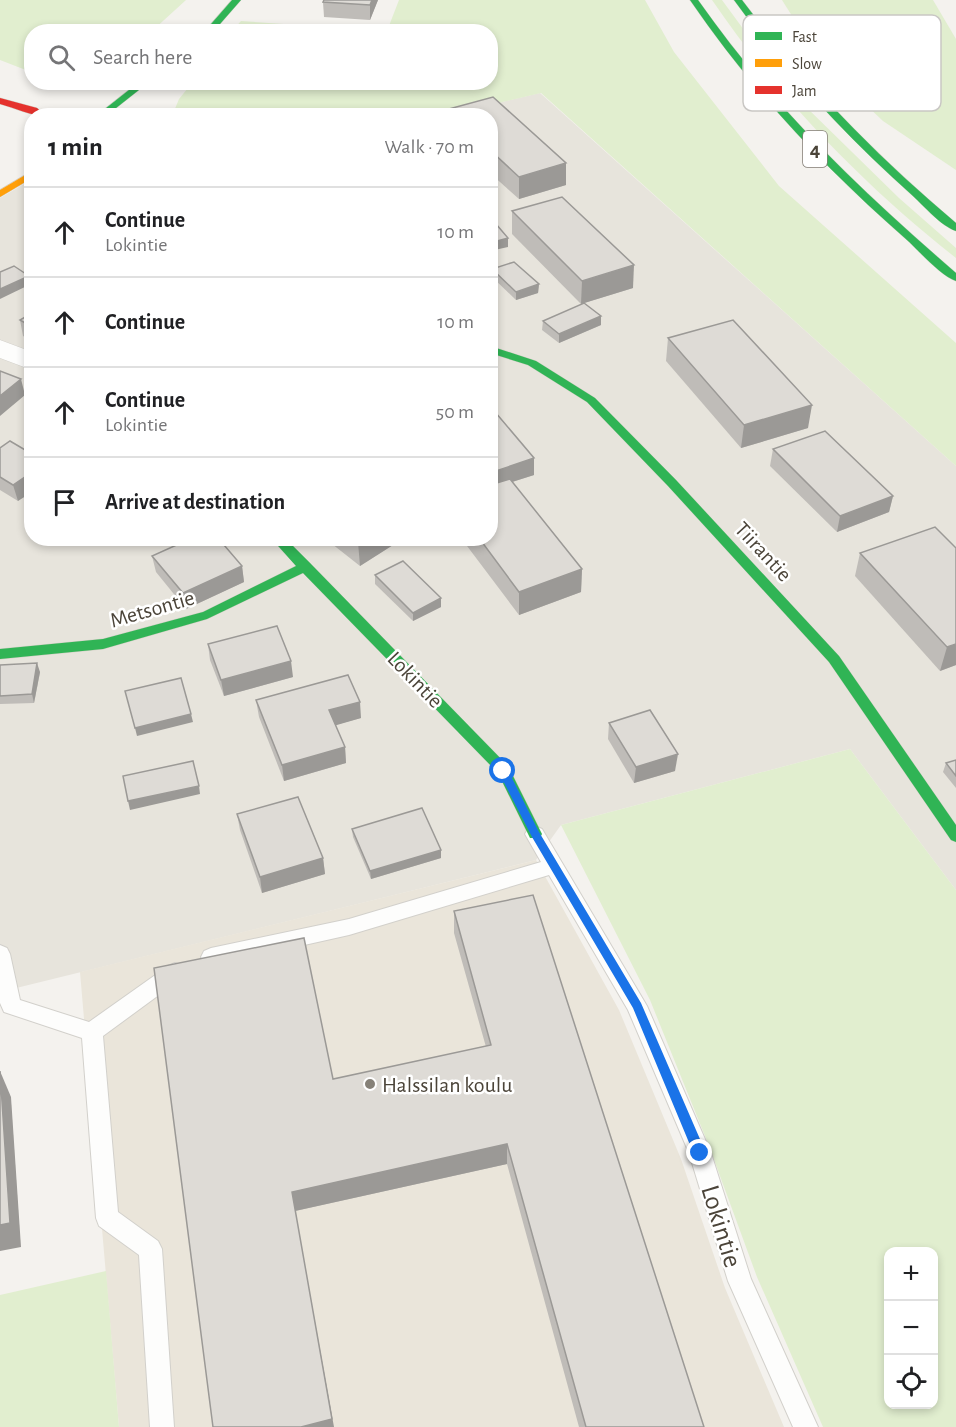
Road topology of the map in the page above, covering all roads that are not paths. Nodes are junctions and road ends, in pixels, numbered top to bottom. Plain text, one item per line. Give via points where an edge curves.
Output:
1 (237, 0) edge
2 (694, 0) edge
3 (738, 0) edge
4 (748, 15) edge
5 (215, 24) edge
6 (743, 71) edge
7 (134, 90) edge
8 (0, 101) edge
9 (26, 108) edge
10 (111, 108) edge
11 (777, 111) edge
12 (826, 111) edge
13 (24, 179) edge
14 (0, 194) edge
15 (956, 228) edge
16 (956, 278) edge
17 (0, 348) edge
18 (498, 352) edge
19 (24, 358) edge
20 (285, 546) edge
21 (306, 566) junction
22 (0, 654) edge
23 (535, 834) joint
24 (956, 836) edge
25 (554, 866) junction
26 (0, 954) edge
27 (92, 1032) junction
28 (162, 1427) edge
29 (806, 1427) edge

1 - 5 main road
2 - 6 main road, 4
3 - 4 main road, 4
7 - 10 main road
8 - 9 main road
11 - 16 main road, 4 via 875,208
12 - 15 main road, 4 via 914,195
13 - 14 main road
17 - 19 street
18 - 24 main road, Tiirantie via 532,363 591,400 672,483 834,659
20 - 21 main road, Lokintie
21 - 22 main road, Metsontie via 207,615 103,644
21 - 23 main road, Lokintie via 503,771
23 - 25 lane, Lokintie
25 - 27 lane via 349,927 189,962
25 - 29 lane, Lokintie via 637,1006 700,1153 740,1281
26 - 27 lane via 11,1006
27 - 28 lane via 107,1218 150,1249

